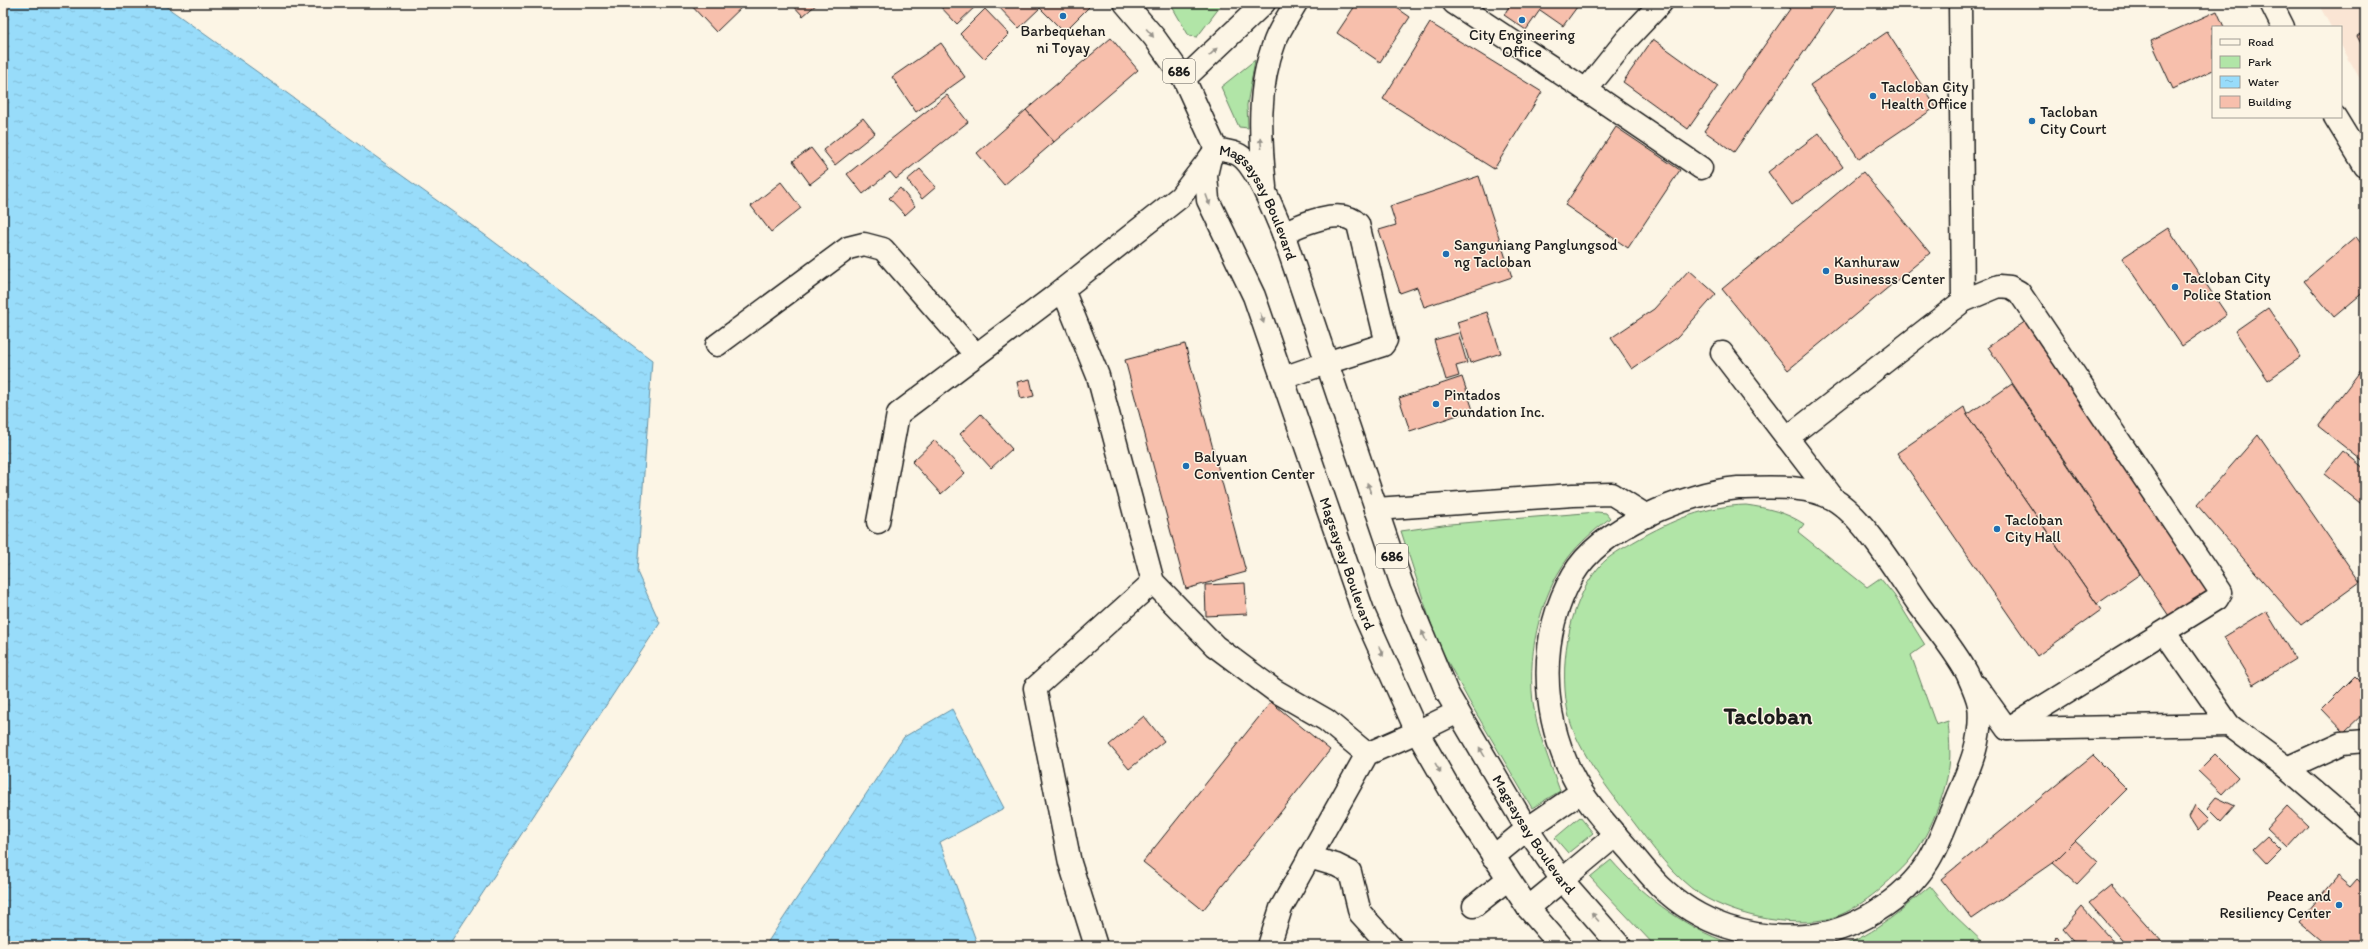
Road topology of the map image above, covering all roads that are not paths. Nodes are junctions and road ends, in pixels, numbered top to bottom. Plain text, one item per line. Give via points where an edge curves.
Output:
1 (1125, 3) edge
2 (1264, 3) edge
3 (1296, 3) edge
4 (1454, 3) edge
5 (1661, 3) edge
6 (1960, 3) edge
7 (2272, 3) edge
8 (2283, 26) edge
9 (1184, 79) junction
10 (1586, 90) junction
11 (2336, 118) edge
12 (1216, 149) junction
13 (2365, 166) edge
14 (1702, 168) dead end
15 (1266, 196) junction
16 (1283, 232) junction
17 (1063, 290) junction
18 (1963, 301) junction
19 (717, 345) dead end
20 (1722, 353) dead end
21 (976, 355) junction
22 (1326, 363) junction
23 (1283, 378) junction
24 (1787, 438) junction
25 (1835, 500) junction
26 (1376, 509) junction
27 (1647, 516) junction
28 (878, 522) dead end
29 (1153, 582) junction
30 (2165, 633) junction
31 (1966, 671) junction
32 (1458, 712) junction
33 (2229, 725) junction
34 (2007, 729) junction
35 (1417, 732) junction
36 (2365, 741) edge
37 (1367, 754) junction
38 (2287, 768) junction
39 (1581, 792) junction
40 (1528, 829) junction
41 (1616, 835) junction
42 (2365, 835) edge
43 (1309, 857) junction
44 (1493, 857) junction
45 (1508, 879) junction
46 (1562, 880) junction
47 (1474, 906) dead end
48 (1528, 908) junction
49 (1096, 946) edge
50 (1270, 946) edge
51 (1390, 946) edge
52 (1561, 946) edge
53 (1620, 946) edge

1 -> 9 main road, 686 via 1154,37
9 -> 2 main road
15 -> 3 main road via 1260,135 1266,76 1275,41
4 - 10 main road
5 - 10 main road via 1627,39
6 - 18 main road
7 - 8 main road
9 - 12 main road, 686
10 - 14 main road
11 - 13 main road
12 - 15 main road, Magsaysay Boulevard / 686 via 1231,152 1245,159
12 - 17 main road via 1180,197
12 -> 23 main road, Magsaysay Boulevard via 1210,158 1206,175 1208,200 1254,296
15 - 16 main road, Magsaysay Boulevard / 686
16 - 22 main road, Magsaysay Boulevard / 686
16 - 22 main road via 1306,222 1344,215 1358,224 1386,340 1383,345
17 - 21 main road
17 - 29 main road via 1098,376
18 - 24 main road
18 - 30 main road via 1999,286 2010,287 2019,292 2218,586 2221,592 2217,599
19 - 21 main road via 848,248 864,244 882,249
20 - 24 main road
21 - 28 main road via 898,414
22 - 23 main road
26 -> 22 main road, Magsaysay Boulevard / 686
23 -> 35 main road, Magsaysay Boulevard via 1358,601
24 - 25 main road
25 - 27 main road via 1810,490 1738,488 1696,495
25 - 31 main road via 1866,530
26 - 27 main road via 1612,494
32 -> 26 main road, Magsaysay Boulevard / 686 via 1447,693 1401,582
27 - 39 main road via 1598,547 1574,573 1557,612 1550,637 1547,658 1548,694 1558,742
29 - 37 main road via 1215,646 1274,690 1326,720
29 - 49 main road via 1035,688 1070,862
30 - 33 main road
30 - 34 main road
31 - 34 main road
31 - 41 main road via 1978,702 1977,747 1941,836 1916,878 1879,909 1853,925 1834,932 1804,936 1752,935 1724,927 1676,900 1660,886
32 - 35 main road
40 -> 32 main road, Magsaysay Boulevard / 686
33 - 34 main road
33 - 38 main road
35 - 37 main road
35 -> 44 main road, Magsaysay Boulevard
36 - 38 main road via 2342,743
37 - 43 main road
38 - 42 main road
39 - 40 main road
39 - 41 main road
40 - 44 main road
40 - 46 main road, Magsaysay Boulevard / 686
41 - 46 main road
43 - 50 main road via 1281,908
43 - 51 main road via 1350,872 1360,912
44 - 45 main road, Magsaysay Boulevard
45 - 47 main road
45 - 48 main road, Magsaysay Boulevard
46 - 48 main road
53 -> 46 main road, Magsaysay Boulevard / 686
48 - 52 main road, Magsaysay Boulevard

